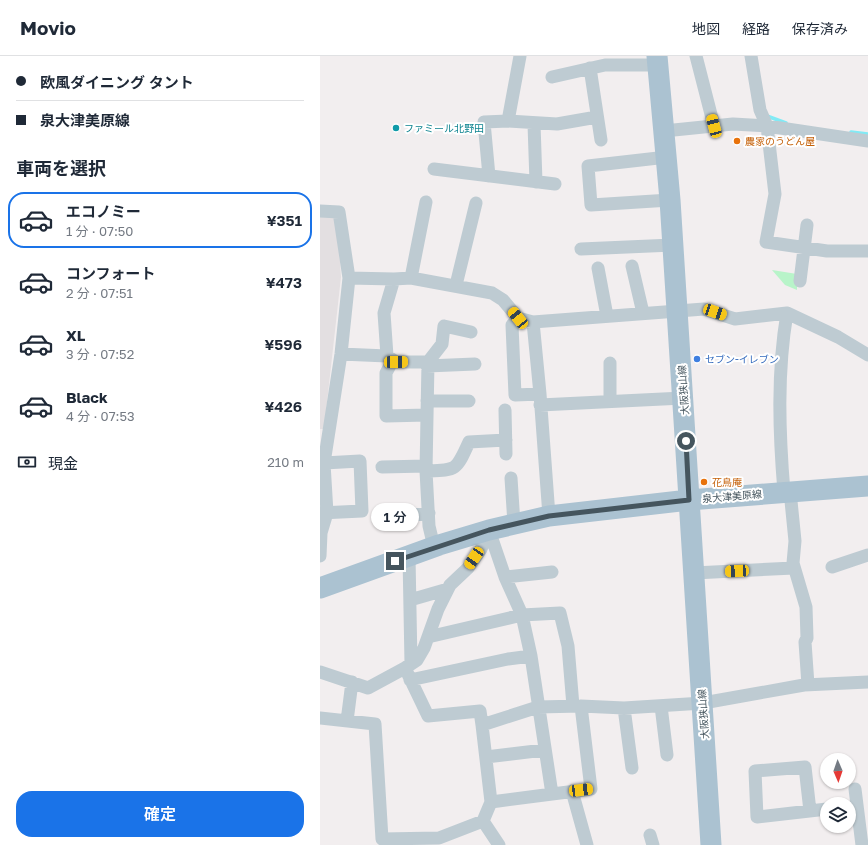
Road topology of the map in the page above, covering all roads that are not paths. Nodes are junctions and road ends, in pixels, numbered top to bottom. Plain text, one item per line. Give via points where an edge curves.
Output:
1 (520, 56) edge
2 (696, 56) edge
3 (751, 56) edge
4 (604, 60) edge
5 (658, 61) edge
6 (590, 68) junction
7 (552, 77) dead end
8 (597, 117) junction
9 (508, 121) junction
10 (534, 124) junction
11 (714, 126) junction
12 (767, 126) junction
13 (664, 131) junction
14 (601, 140) dead end
15 (868, 141) edge
16 (666, 157) junction
17 (434, 170) dead end
18 (489, 176) junction
19 (536, 182) junction
20 (555, 184) dead end
21 (670, 200) junction
22 (426, 202) dead end
23 (476, 203) dead end
24 (320, 211) edge
25 (807, 225) dead end
26 (673, 245) junction
27 (804, 248) junction
28 (581, 249) dead end
29 (868, 251) edge
30 (632, 266) dead end
31 (598, 268) dead end
32 (350, 278) junction
33 (411, 278) junction
34 (394, 279) junction
35 (800, 281) dead end
36 (456, 285) junction
37 (677, 310) junction
38 (644, 313) junction
39 (787, 313) junction
40 (607, 316) junction
41 (518, 318) junction
42 (532, 322) junction
43 (471, 332) dead end
44 (341, 354) junction
45 (868, 355) edge
46 (390, 358) junction
47 (610, 363) dead end
48 (428, 364) junction
49 (475, 364) dead end
50 (683, 398) junction
51 (540, 400) junction
52 (427, 401) junction
53 (468, 401) dead end
54 (610, 401) junction
55 (505, 410) dead end
56 (427, 415) junction
57 (506, 440) junction
58 (506, 454) dead end
59 (324, 463) junction
60 (382, 467) dead end
61 (426, 468) junction
62 (511, 478) dead end
63 (868, 486) edge
64 (787, 491) junction
65 (689, 500) junction
66 (323, 513) edge
67 (429, 513) junction
68 (549, 516) junction
69 (385, 517) dead end
70 (514, 524) junction
71 (489, 530) junction
72 (434, 547) junction
73 (868, 555) edge
74 (320, 556) edge
75 (410, 556) junction
76 (832, 567) dead end
77 (794, 568) junction
78 (552, 572) dead end
79 (694, 573) junction
80 (505, 577) junction
81 (320, 588) edge
82 (448, 589) junction
83 (410, 600) junction
84 (522, 615) junction
85 (428, 637) junction
86 (531, 656) junction
87 (409, 670) junction
88 (320, 672) edge
89 (352, 682) junction
90 (868, 682) edge
91 (808, 685) junction
92 (702, 703) junction
93 (577, 706) junction
94 (661, 706) junction
95 (538, 707) junction
96 (624, 708) junction
97 (320, 718) edge
98 (347, 721) junction
99 (482, 725) junction
100 (544, 750) junction
101 (667, 754) dead end
102 (486, 757) junction
103 (632, 768) dead end
104 (855, 789) dead end
105 (572, 792) junction
106 (552, 794) junction
107 (854, 797) edge
108 (491, 802) junction
109 (820, 810) edge
110 (810, 811) junction
111 (856, 819) edge
112 (483, 821) junction
113 (439, 841) edge
114 (382, 842) edge
115 (499, 845) edge
116 (587, 845) edge
117 (711, 845) edge
118 (862, 845) edge

1 - 9 street
2 - 11 street
3 - 12 street via 760,110
4 - 5 street
4 - 6 street
5 - 13 main road, 大阪狭山線
6 - 7 street
6 - 8 street
8 - 10 street via 557,124
8 - 14 street
9 - 10 street
9 - 18 street via 484,122
10 - 19 street
11 - 12 street
11 - 13 street
12 - 15 street
12 - 27 street via 775,194 766,242
13 - 16 main road, 大阪狭山線
16 - 21 main road, 大阪狭山線
16 - 21 street via 588,166 591,205
17 - 18 street
18 - 19 street
19 - 20 street
21 - 26 main road, 大阪狭山線
22 - 33 street
23 - 36 street
24 - 32 street via 339,212
25 - 27 street
26 - 28 street
26 - 37 main road, 大阪狭山線
27 - 29 street
27 - 35 street
30 - 38 street
31 - 40 street
32 - 34 street
32 - 44 street
33 - 34 street
33 - 36 street
34 - 46 street via 384,314
36 - 41 street via 492,292 503,300
37 - 38 street
37 - 39 street via 704,309 736,319
37 - 50 main road, 大阪狭山線
38 - 40 street
39 - 45 street via 838,337
39 - 64 street via 782,342 780,437
40 - 42 street
41 - 42 street
41 - 51 street via 512,325 515,395
42 - 51 street
43 - 48 street via 444,326 442,344
44 - 46 street
44 - 59 street
46 - 48 street via 396,362
46 - 56 street via 386,374 386,416
47 - 54 street
48 - 49 street
48 - 52 street
50 - 54 street
50 - 65 main road, 大阪狭山線
51 - 54 street
51 - 68 street
52 - 53 street
52 - 56 street
55 - 57 street
56 - 61 street
57 - 58 street
57 - 61 street via 468,442 458,465 450,470
59 - 66 street
59 - 66 street via 360,461 362,511
60 - 61 street
61 - 67 street
62 - 70 street
63 - 64 main road, 泉大津美原線
64 - 65 main road, 泉大津美原線
64 - 77 street via 795,541
65 - 68 main road, 泉大津美原線
65 - 79 main road, 大阪狭山線
66 - 74 street
67 - 69 street
67 - 72 street
68 - 70 main road, 泉大津美原線
70 - 71 main road, 泉大津美原線
71 - 72 main road, 泉大津美原線
71 - 80 street
71 - 82 street via 481,549 468,568
72 - 75 main road, 泉大津美原線
73 - 76 street
75 - 81 main road, 泉大津美原線
75 - 83 street
77 - 79 street
77 - 91 street via 806,607 807,638 804,642
78 - 80 street
79 - 92 main road, 大阪狭山線
80 - 84 street
82 - 83 street
82 - 85 street
83 - 87 street
84 - 85 street
84 - 86 street
84 - 93 street via 560,613
85 - 87 street
86 - 87 street
86 - 95 street
87 - 89 street via 368,688
87 - 99 street via 428,716 480,711
88 - 89 street
89 - 98 street
90 - 91 street
91 - 92 street
92 - 94 street
92 - 117 main road, 大阪狭山線
93 - 95 street
93 - 96 street
93 - 105 street via 591,789
94 - 96 street
94 - 101 street
95 - 99 street
95 - 100 street
96 - 103 street
97 - 98 street
98 - 114 street via 375,724
99 - 102 street
100 - 102 street
100 - 106 street
102 - 108 street
104 - 107 street
105 - 106 street
105 - 116 street
106 - 108 street
108 - 112 street
109 - 110 street
110 - 110 street via 805,766 755,771 757,817
111 - 118 street
112 - 113 street
112 - 115 street
113 - 114 street

